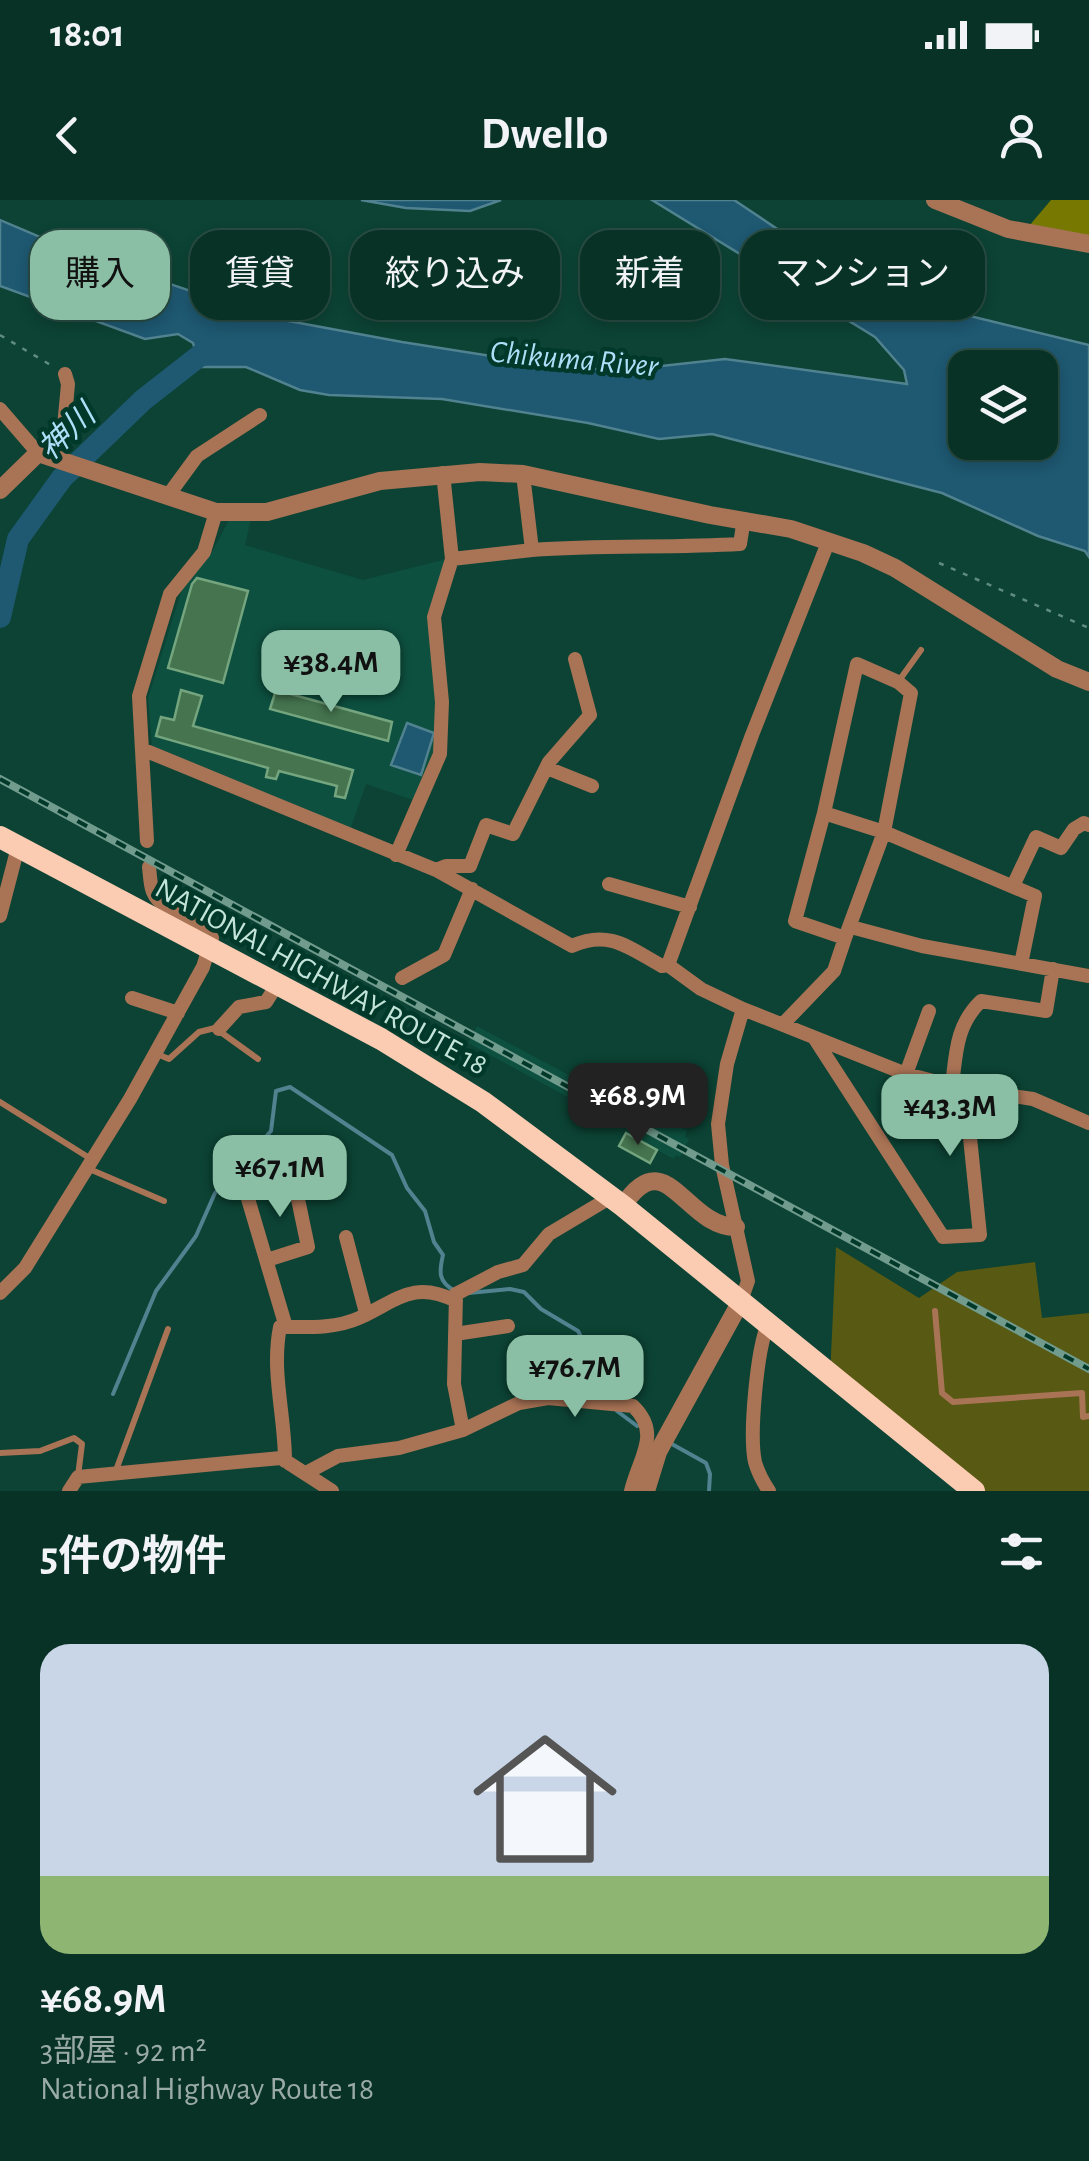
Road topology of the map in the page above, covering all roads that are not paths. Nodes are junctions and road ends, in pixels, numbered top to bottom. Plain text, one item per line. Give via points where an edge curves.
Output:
1 (935, 200) edge
2 (1089, 244) edge
3 (65, 374) road end
4 (0, 409) edge
5 (260, 415) dead end
6 (42, 454) junction
7 (443, 473) junction
8 (523, 474) junction
9 (3, 481) edge
10 (166, 496) junction
11 (216, 512) junction
12 (744, 519) junction
13 (830, 540) junction
14 (532, 550) junction
15 (452, 559) junction
16 (920, 650) dead end
17 (575, 659) dead end
18 (898, 682) junction
19 (1089, 682) edge
20 (144, 750) junction
21 (547, 768) junction
22 (592, 786) dead end
23 (824, 813) junction
24 (1089, 824) edge
25 (884, 832) junction
26 (147, 841) dead end
27 (8, 842) edge
28 (396, 855) junction
29 (149, 867) dead end
30 (436, 870) junction
31 (609, 884) dead end
32 (1014, 886) junction
33 (472, 889) junction
34 (690, 908) junction
35 (0, 916) edge
36 (848, 933) junction
37 (210, 946) junction
38 (1021, 964) junction
39 (668, 966) junction
40 (1052, 970) junction
41 (1089, 976) edge
42 (402, 978) dead end
43 (278, 983) junction
44 (132, 998) dead end
45 (743, 1009) junction
46 (929, 1011) dead end
47 (178, 1014) junction
48 (784, 1024) junction
49 (219, 1029) junction
50 (815, 1038) junction
51 (156, 1054) junction
52 (258, 1058) dead end
53 (906, 1074) junction
54 (958, 1088) junction
55 (0, 1102) edge
56 (1089, 1123) edge
57 (297, 1150) dead end
58 (89, 1164) junction
59 (294, 1180) junction
60 (164, 1201) dead end
61 (617, 1202) junction
62 (736, 1228) junction
63 (346, 1237) dead end
64 (267, 1260) junction
65 (0, 1293) edge
66 (741, 1301) junction
67 (456, 1302) junction
68 (935, 1311) dead end
69 (366, 1313) junction
70 (768, 1324) junction
71 (508, 1326) dead end
72 (286, 1327) junction
73 (168, 1329) dead end
74 (455, 1334) junction
75 (1089, 1416) edge
76 (463, 1430) junction
77 (0, 1453) edge
78 (285, 1460) junction
79 (306, 1473) junction
80 (114, 1474) junction
81 (72, 1487) edge
82 (327, 1489) edge
83 (969, 1489) edge
84 (631, 1491) edge
85 (646, 1491) edge
86 (770, 1491) edge

1 - 2 street via 1008,229
3 - 6 street via 63,438
4 - 6 street
5 - 10 street via 196,456
6 - 9 street
6 - 10 street
7 - 8 street
7 - 11 street via 380,481 267,512
7 - 15 street
8 - 12 street
8 - 14 street
10 - 11 street
11 - 20 street via 204,552 170,594 147,661 139,696
12 - 13 street
12 - 14 street via 740,544
13 - 19 street via 895,568 1057,669
13 - 34 street
14 - 15 street
15 - 28 street via 434,617 440,754
16 - 18 lane
17 - 21 street via 590,715
18 - 23 street via 857,664
18 - 25 street via 911,693
20 - 26 street
20 - 28 street
21 - 22 street
21 - 30 street via 512,834 486,825 470,866
23 - 25 street
23 - 36 street via 795,921
24 - 32 street via 1074,829 1061,848 1036,837
25 - 32 street
25 - 36 street
27 - 35 street
27 - 37 highway, NATIONAL HIGHWAY ROUTE 18
28 - 30 street
29 - 37 street via 158,900 206,929
30 - 33 street
31 - 34 street
32 - 38 street via 1035,896
33 - 39 street via 572,946 612,939
33 - 42 street via 444,955
34 - 39 street
36 - 38 street
36 - 48 street via 834,970
37 - 43 highway, NATIONAL HIGHWAY ROUTE 18
37 - 47 street
38 - 40 street
39 - 45 street
40 - 41 street
40 - 54 street via 1046,1011 981,1001 969,1012 957,1038
43 - 49 street via 266,1002 239,1007
43 - 61 highway, NATIONAL HIGHWAY ROUTE 18 via 483,1102
44 - 47 street
45 - 48 street
45 - 62 street via 718,1124
46 - 53 street
47 - 51 street
48 - 50 street
49 - 51 lane via 199,1032 169,1059
49 - 52 lane
50 - 53 street
50 - 54 street via 943,1237 980,1235
51 - 58 street
53 - 54 street
54 - 56 street via 1033,1099
55 - 58 lane
57 - 59 street
58 - 60 lane
58 - 65 street via 25,1268
59 - 64 street via 308,1247
59 - 64 street via 246,1192
61 - 62 street via 642,1182 662,1182 710,1222
61 - 66 highway, NATIONAL HIGHWAY ROUTE 18
61 - 67 street via 549,1234 523,1265 476,1282 456,1294
62 - 66 street via 748,1281
63 - 69 street
64 - 72 street
66 - 70 highway, NATIONAL HIGHWAY ROUTE 18
66 - 85 street via 658,1452
67 - 69 street via 429,1290
67 - 74 street
68 - 75 lane via 947,1400 1082,1393
69 - 72 street via 328,1326
70 - 83 highway, NATIONAL HIGHWAY ROUTE 18
70 - 86 street via 759,1354 754,1451
71 - 74 street
72 - 78 street via 280,1327 276,1369
73 - 80 lane
74 - 76 street via 454,1384
76 - 79 street via 338,1456
76 - 84 street via 519,1403 548,1398 633,1406 648,1424 648,1437
77 - 81 lane via 40,1451 74,1438 82,1444
78 - 79 street
78 - 80 street
79 - 82 street
80 - 81 street

